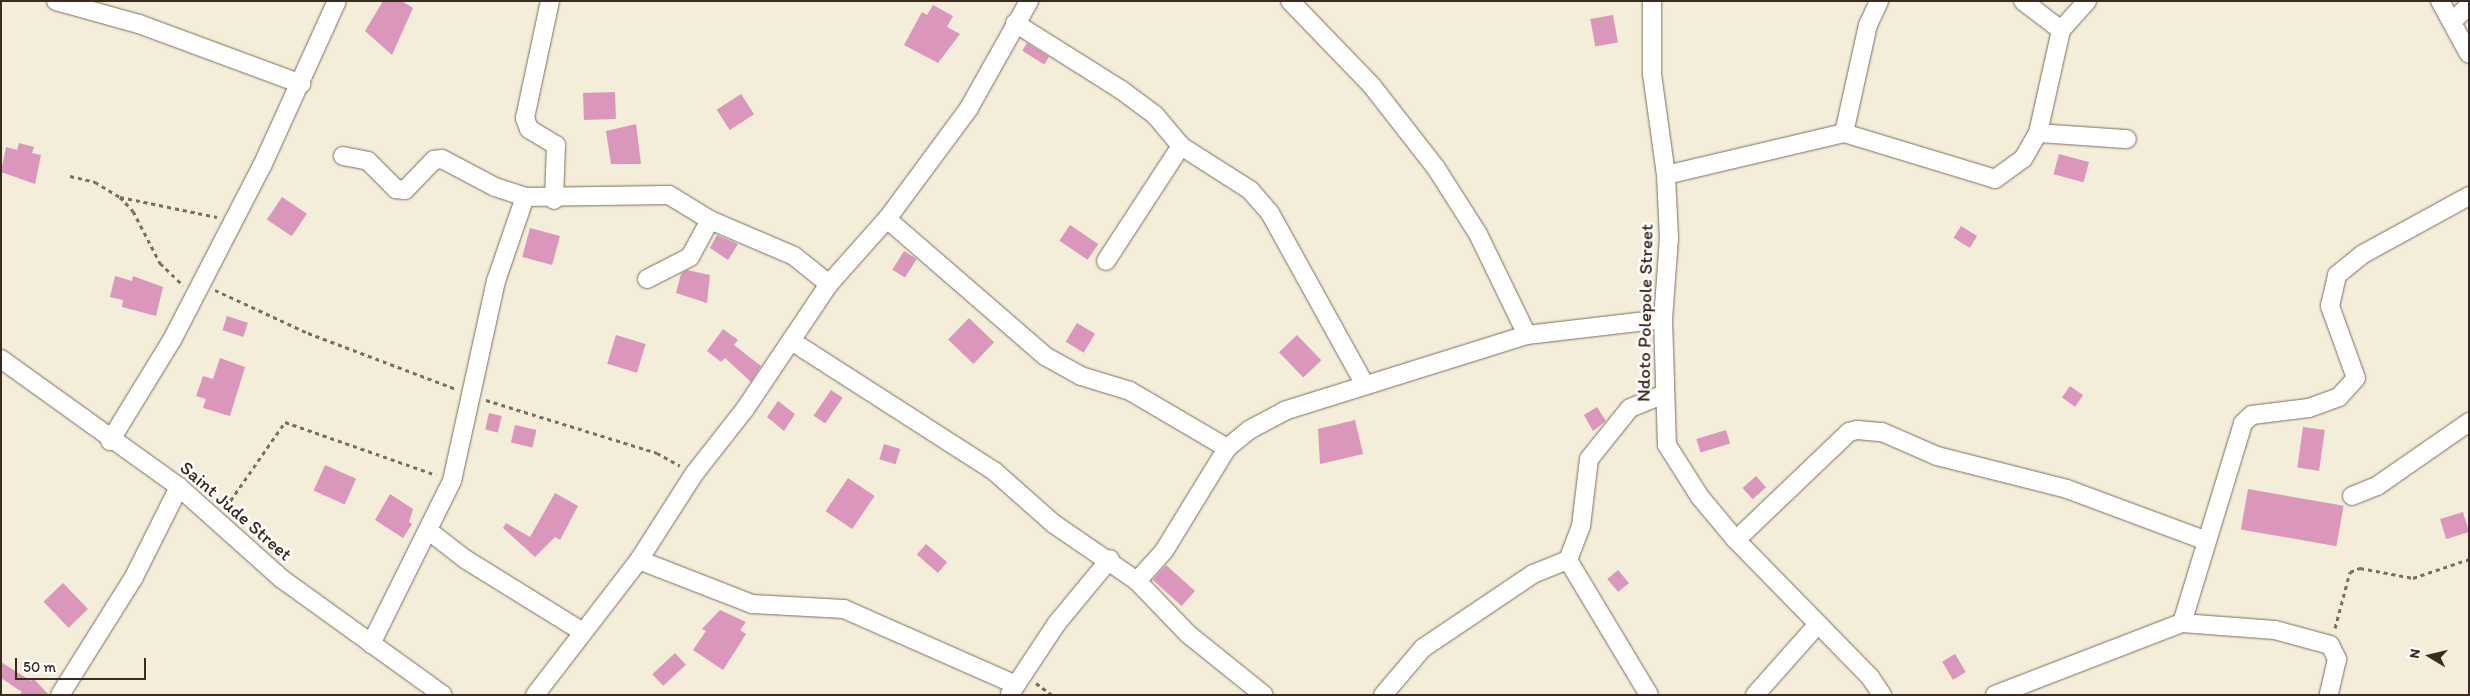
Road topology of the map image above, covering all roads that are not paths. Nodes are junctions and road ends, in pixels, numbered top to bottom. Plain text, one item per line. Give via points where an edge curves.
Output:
1 (56, 1) edge
2 (337, 1) edge
3 (550, 1) edge
4 (1029, 1) edge
5 (1290, 1) edge
6 (1652, 1) edge
7 (1879, 1) edge
8 (2023, 1) edge
9 (2087, 1) edge
10 (2440, 1) edge
11 (2469, 5) edge
12 (2452, 22) junction
13 (1015, 23) junction
14 (2061, 30) junction
15 (2469, 54) edge
16 (301, 84) junction
17 (1844, 132) junction
18 (2038, 133) junction
19 (2127, 139) dead end
20 (1181, 146) junction
21 (343, 156) dead end
22 (1666, 175) junction
23 (525, 196) junction
24 (2469, 196) edge
25 (554, 200) junction
26 (887, 219) junction
27 (710, 220) junction
28 (1106, 261) dead end
29 (647, 280) dead end
30 (830, 284) junction
31 (1663, 319) junction
32 (1526, 335) junction
33 (793, 342) junction
34 (1, 359) edge
35 (1364, 383) junction
36 (1663, 395) junction
37 (2469, 422) edge
38 (110, 441) junction
39 (1228, 448) junction
40 (179, 487) junction
41 (2352, 496) dead end
42 (429, 531) junction
43 (1736, 540) junction
44 (2204, 540) junction
45 (1110, 559) junction
46 (640, 560) junction
47 (1568, 560) junction
48 (1137, 581) junction
49 (1818, 624) junction
50 (2182, 624) junction
51 (581, 631) junction
52 (371, 644) junction
53 (1013, 690) edge
54 (60, 695) edge
55 (443, 695) edge
56 (536, 695) edge
57 (1264, 695) edge
58 (1382, 695) edge
59 (1649, 695) edge
60 (1755, 695) edge
61 (1882, 695) edge
62 (1995, 695) edge
63 (2329, 695) edge

1 - 16 street via 139,24
2 - 16 street
3 - 25 street via 525,118 529,129 556,145
4 - 13 street
5 - 32 street via 1372,86 1436,168 1478,234
6 - 22 street, Ndoto Polepole Street via 1652,74
7 - 17 street via 1868,26
8 - 14 street
9 - 14 street
10 - 12 street
11 - 12 street
12 - 15 street
13 - 20 street via 1148,110
13 - 26 street via 970,108
14 - 18 street
16 - 38 street via 198,289
17 - 18 street via 1989,179 2010,172
17 - 22 street
18 - 19 street
20 - 28 street
20 - 35 street via 1231,175 1270,213
21 - 23 street via 368,161 396,189 411,187 434,160 442,159 495,188
22 - 31 street, Ndoto Polepole Street via 1669,238
23 - 25 street
23 - 42 street via 496,281 452,481
24 - 44 street via 2363,254 2337,275 2330,306 2356,378 2339,397 2309,408 2252,415 2243,423
25 - 27 street via 669,195
26 - 30 street
26 - 39 street via 1045,356 1082,376 1130,391
27 - 29 street via 690,257
27 - 30 street via 794,256
30 - 33 street
31 - 32 street
31 - 36 street, Ndoto Polepole Street
32 - 35 street
33 - 45 street via 994,471 1054,524
33 - 46 street via 694,474
34 - 38 street, Saint Jude Street
35 - 39 street via 1284,411 1249,430
36 - 43 street, Ndoto Polepole Street via 1668,445 1700,497
36 - 47 street via 1630,408 1589,459 1581,526
37 - 41 street via 2377,486
38 - 40 street, Saint Jude Street
39 - 48 street via 1164,551
40 - 52 street, Saint Jude Street via 282,579
40 - 54 street via 134,577
42 - 51 street via 465,559
42 - 52 street
43 - 44 street via 1857,430 1882,432 1937,456 2067,490
43 - 49 street, Ndoto Polepole Street
44 - 50 street
45 - 48 street
45 - 53 street via 1057,623
46 - 51 street
46 - 53 street via 752,604 853,612
47 - 58 street via 1533,574 1423,648
47 - 59 street
48 - 57 street via 1188,634
49 - 60 street
49 - 61 street, Ndoto Polepole Street
50 - 62 street
50 - 63 street via 2275,630 2330,646 2337,659
51 - 56 street
52 - 55 street, Saint Jude Street

